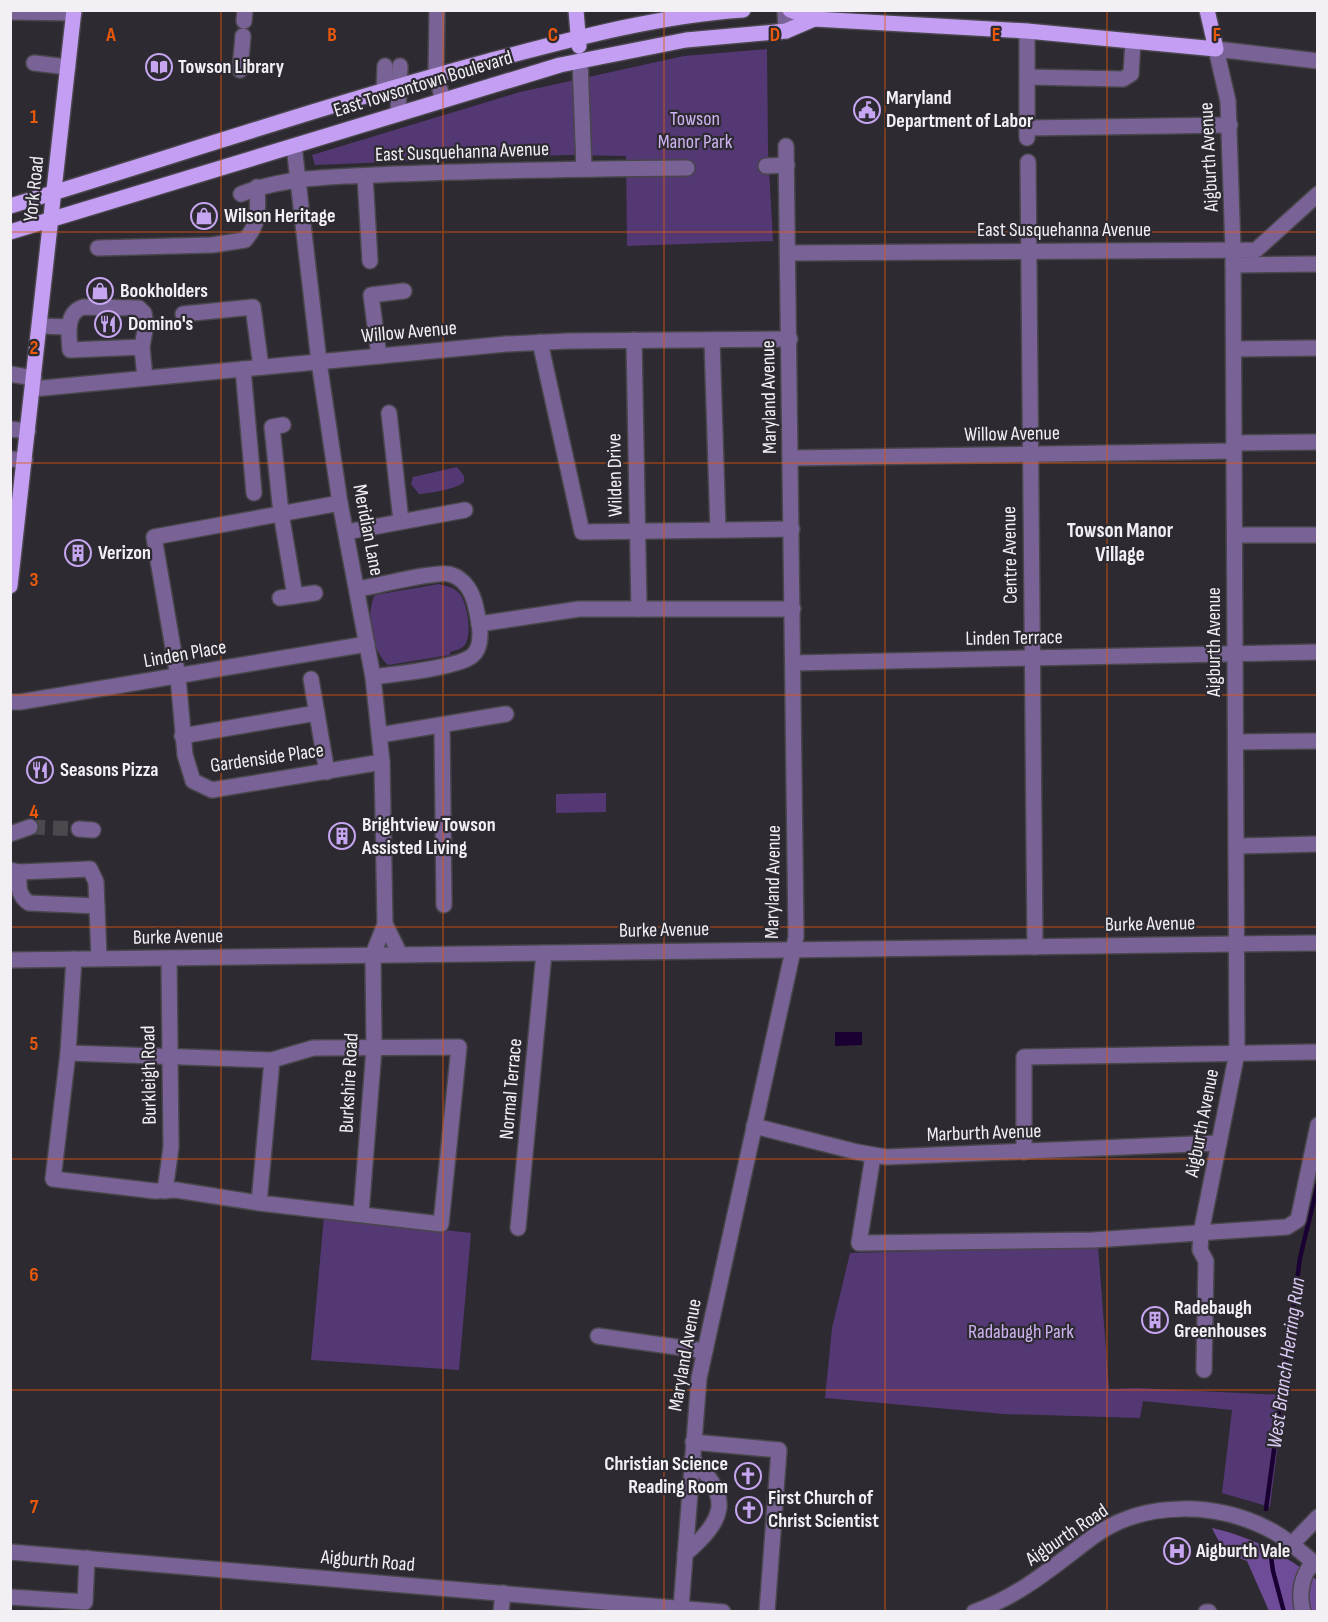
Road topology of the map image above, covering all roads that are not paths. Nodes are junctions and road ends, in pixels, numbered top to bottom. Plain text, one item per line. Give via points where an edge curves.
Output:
1 (437, 10) edge
2 (576, 10) edge
3 (743, 10) edge
4 (788, 10) edge
5 (1207, 10) edge
6 (10, 12) edge
7 (74, 12) edge
8 (814, 19) junction
9 (786, 31) junction
10 (1027, 31) junction
11 (243, 36) dead end
12 (579, 38) junction
13 (1133, 41) junction
14 (1216, 49) junction
15 (580, 60) junction
16 (1317, 61) edge
17 (34, 63) dead end
18 (68, 66) junction
19 (240, 70) dead end
20 (436, 75) junction
21 (1027, 77) junction
22 (400, 86) junction
23 (384, 91) junction
24 (443, 100) junction
25 (398, 114) junction
26 (1230, 125) junction
27 (294, 146) junction
28 (786, 146) dead end
29 (1028, 162) dead end
30 (787, 165) junction
31 (766, 166) dead end
32 (687, 168) dead end
33 (584, 169) junction
34 (365, 176) junction
35 (298, 181) junction
36 (257, 187) junction
37 (54, 192) junction
38 (241, 194) dead end
39 (1317, 194) edge
40 (10, 206) edge
41 (51, 220) junction
42 (10, 232) edge
43 (98, 248) dead end
44 (1028, 251) junction
45 (789, 253) junction
46 (1233, 257) junction
47 (370, 261) dead end
48 (1317, 264) edge
49 (404, 291) dead end
50 (183, 314) dead end
51 (40, 326) junction
52 (69, 327) junction
53 (790, 339) junction
54 (634, 340) junction
55 (712, 340) junction
56 (540, 342) junction
57 (142, 347) junction
58 (1317, 348) edge
59 (1234, 349) junction
60 (378, 356) junction
61 (319, 362) junction
62 (261, 367) junction
63 (243, 369) junction
64 (10, 374) edge
65 (145, 378) junction
66 (33, 384) junction
67 (389, 413) dead end
68 (283, 425) dead end
69 (10, 429) edge
70 (28, 431) junction
71 (1317, 442) edge
72 (1234, 447) junction
73 (1030, 454) junction
74 (791, 458) junction
75 (18, 459) edge
76 (254, 493) dead end
77 (15, 502) edge
78 (340, 503) junction
79 (465, 510) dead end
80 (281, 513) junction
81 (401, 521) junction
82 (637, 529) junction
83 (792, 529) junction
84 (718, 530) junction
85 (346, 532) junction
86 (1317, 535) edge
87 (1235, 536) junction
88 (10, 586) edge
89 (358, 589) junction
90 (315, 593) dead end
91 (639, 609) junction
92 (793, 609) junction
93 (479, 624) junction
94 (367, 644) junction
95 (1317, 652) edge
96 (1235, 655) junction
97 (1032, 659) junction
98 (794, 663) junction
99 (178, 676) junction
100 (373, 678) junction
101 (311, 679) dead end
102 (10, 702) edge
103 (317, 713) junction
104 (506, 714) dead end
105 (442, 725) junction
106 (380, 735) junction
107 (182, 736) junction
108 (1317, 741) edge
109 (1236, 742) junction
110 (382, 762) junction
111 (327, 772) junction
112 (30, 827) tunnel mouth
113 (10, 834) edge
114 (1317, 844) edge
115 (1237, 846) junction
116 (15, 871) edge
117 (97, 906) junction
118 (444, 906) dead end
119 (385, 924) junction
120 (1317, 943) edge
121 (1237, 944) junction
122 (1035, 947) junction
123 (794, 950) junction
124 (544, 952) junction
125 (373, 954) junction
126 (400, 954) junction
127 (99, 958) junction
128 (169, 958) junction
129 (74, 959) junction
130 (10, 960) edge
131 (374, 1049) junction
132 (1317, 1052) edge
133 (68, 1053) junction
134 (1237, 1053) junction
135 (170, 1057) junction
136 (272, 1060) junction
137 (1317, 1125) edge
138 (754, 1126) junction
139 (1219, 1143) junction
140 (1024, 1152) junction
141 (873, 1156) junction
142 (165, 1191) junction
143 (259, 1203) junction
144 (361, 1214) junction
145 (518, 1228) dead end
146 (1201, 1233) junction
147 (598, 1336) dead end
148 (705, 1351) junction
149 (1204, 1370) dead end
150 (693, 1442) junction
151 (692, 1459) junction
152 (1317, 1517) edge
153 (1292, 1545) junction
154 (10, 1552) edge
155 (685, 1554) junction
156 (87, 1558) junction
157 (1315, 1564) edge
158 (503, 1593) junction
159 (10, 1597) edge
160 (681, 1608) junction
161 (501, 1611) edge
162 (723, 1611) edge
163 (767, 1611) edge
164 (975, 1611) edge
165 (1303, 1611) edge

1 - 20 street
2 - 12 main road
3 - 12 main road, East Towsontown Boulevard via 683,17
4 - 8 main road, East Towsontown Boulevard
4 - 9 street
5 - 14 main road
6 - 7 street
7 - 18 main road, York Road
8 - 9 main road, East Towsontown Boulevard
8 - 10 main road, East Towsontown Boulevard
9 - 15 main road, East Towsontown Boulevard via 686,40
10 - 13 main road, East Towsontown Boulevard
10 - 21 street
11 - 19 street
12 - 15 main road
12 - 20 main road, East Towsontown Boulevard
13 - 14 main road, East Towsontown Boulevard
13 - 21 street via 1131,74 1123,79
14 - 16 street
14 - 26 street, Aigburth Avenue via 1225,80
15 - 24 main road, East Towsontown Boulevard
15 - 33 street
17 - 18 street
18 - 37 main road, York Road
20 - 22 main road, East Towsontown Boulevard
20 - 24 street
21 - 26 street via 1028,133
22 - 23 main road, East Towsontown Boulevard
22 - 23 street via 393,66
22 - 25 street
23 - 37 main road, East Towsontown Boulevard
24 - 25 main road, East Towsontown Boulevard
25 - 27 main road, East Towsontown Boulevard
26 - 46 street, Aigburth Avenue
27 - 35 street, Meridian Lane
27 - 41 main road, East Towsontown Boulevard
28 - 30 street, Maryland Avenue
29 - 44 street, Centre Avenue
30 - 31 street
30 - 45 street, Maryland Avenue
32 - 33 street, East Susquehanna Avenue
33 - 34 street, East Susquehanna Avenue
34 - 35 street, East Susquehanna Avenue
34 - 47 street
35 - 36 street, East Susquehanna Avenue
35 - 61 street, Meridian Lane
36 - 38 street, East Susquehanna Avenue
36 - 43 street via 258,219 245,240 212,245
37 - 40 main road, East Towsontown Boulevard
37 - 41 main road, York Road
39 - 46 street, East Susquehanna Avenue via 1256,250
41 - 42 main road, East Towsontown Boulevard
41 - 51 main road, York Road
44 - 45 street, East Susquehanna Avenue
44 - 46 street, East Susquehanna Avenue
44 - 73 street, Centre Avenue
45 - 53 street, Maryland Avenue
46 - 48 street
46 - 59 street, Aigburth Avenue
49 - 60 street via 372,295
50 - 62 street via 252,307
51 - 52 street
51 - 66 main road, York Road
52 - 57 street via 69,350
52 - 57 street via 76,309 83,307 139,308 146,325
53 - 55 street, Willow Avenue
53 - 74 street, Maryland Avenue
54 - 55 street, Willow Avenue
54 - 56 street, Willow Avenue
54 - 82 street, Wilden Drive
55 - 84 street
56 - 60 street, Willow Avenue
56 - 82 street via 582,532
57 - 65 street
58 - 59 street
59 - 72 street, Aigburth Avenue
60 - 61 street, Willow Avenue
61 - 62 street, Willow Avenue
61 - 78 street, Meridian Lane
62 - 63 street, Willow Avenue
63 - 65 street, Willow Avenue
63 - 76 street
64 - 66 street, Willow Avenue
65 - 66 street, Willow Avenue
66 - 70 main road, York Road
67 - 81 street
68 - 80 street via 272,427
69 - 70 street
70 - 75 main road, York Road
71 - 72 street, Willow Avenue
72 - 73 street, Willow Avenue
72 - 87 street, Aigburth Avenue
73 - 74 street, Willow Avenue
73 - 97 street, Centre Avenue
74 - 83 street, Maryland Avenue
75 - 77 main road, York Road
77 - 88 main road, York Road
78 - 80 street
78 - 85 street, Meridian Lane
79 - 81 street
80 - 90 street via 288,597
80 - 99 street, Gardenside Place via 154,537
81 - 85 street
82 - 84 street
82 - 91 street, Wilden Drive
83 - 84 street
83 - 92 street, Maryland Avenue
85 - 89 street, Meridian Lane
86 - 87 street
87 - 96 street, Aigburth Avenue
89 - 93 street via 448,574 463,582 474,596
89 - 94 street, Meridian Lane
91 - 92 street
91 - 93 street via 579,609
92 - 98 street, Maryland Avenue
93 - 100 street via 480,641 472,656 451,664
94 - 99 street, Linden Place
94 - 100 street, Meridian Lane
95 - 96 street, Linden Terrace
96 - 97 street, Linden Terrace
96 - 109 street, Aigburth Avenue
97 - 98 street, Linden Terrace
97 - 122 street, Centre Avenue
98 - 123 street, Maryland Avenue
99 - 102 street, Linden Place
99 - 107 street, Gardenside Place
100 - 106 street, Meridian Lane
101 - 103 street
103 - 107 street
103 - 111 street
104 - 105 street
105 - 106 street
105 - 118 street
106 - 110 street, Meridian Lane
107 - 111 street, Gardenside Place via 189,773 205,789
108 - 109 street
109 - 115 street, Aigburth Avenue
110 - 111 street, Gardenside Place
110 - 119 street, Meridian Lane
112 - 113 street
114 - 115 street
115 - 121 street, Aigburth Avenue
116 - 117 street via 22,899 29,903
116 - 117 street via 90,869 96,882
117 - 127 street
119 - 125 street, Meridian Lane
119 - 126 street, Meridian Lane
120 - 121 street, Burke Avenue
121 - 122 street, Burke Avenue
121 - 134 street, Aigburth Avenue
122 - 123 street, Burke Avenue
123 - 124 street, Burke Avenue
123 - 138 street, Maryland Avenue
124 - 126 street, Burke Avenue
124 - 145 street, Normal Terrace
125 - 126 street, Burke Avenue
125 - 128 street, Burke Avenue
125 - 131 street, Burkshire Road
127 - 128 street, Burke Avenue
127 - 129 street, Burke Avenue
128 - 135 street, Burkleigh Road
129 - 130 street, Burke Avenue
129 - 133 street
131 - 136 street via 313,1048
131 - 144 street, Burkshire Road
131 - 144 street via 459,1047 441,1224
132 - 134 street
133 - 135 street
133 - 142 street via 53,1179
134 - 139 street, Aigburth Avenue
134 - 140 street via 1024,1057
135 - 136 street
135 - 142 street, Burkleigh Road via 171,1147
136 - 143 street
137 - 146 street via 1298,1220 1287,1227
138 - 141 street, Marburth Avenue
138 - 148 street, Maryland Avenue
139 - 140 street, Marburth Avenue
139 - 146 street, Aigburth Avenue
140 - 141 street, Marburth Avenue
141 - 146 street via 859,1243 1093,1240
142 - 143 street
143 - 144 street
146 - 149 street via 1200,1250 1206,1262
147 - 148 street
148 - 150 street, Maryland Avenue
150 - 151 street, Maryland Avenue
150 - 163 street via 778,1450
151 - 155 street, Maryland Avenue
151 - 155 street via 711,1477 719,1510 710,1531
152 - 153 street
153 - 157 street, Aigburth Road
153 - 164 street, Aigburth Road via 1272,1531 1226,1513 1199,1509 1154,1513 1106,1529 1030,1586
154 - 156 street, Aigburth Road
155 - 160 street, Maryland Avenue
156 - 158 street, Aigburth Road
156 - 159 street via 85,1602
157 - 165 street via 1306,1570 1300,1590
158 - 160 street, Aigburth Road
158 - 161 street
160 - 162 street, Aigburth Road

